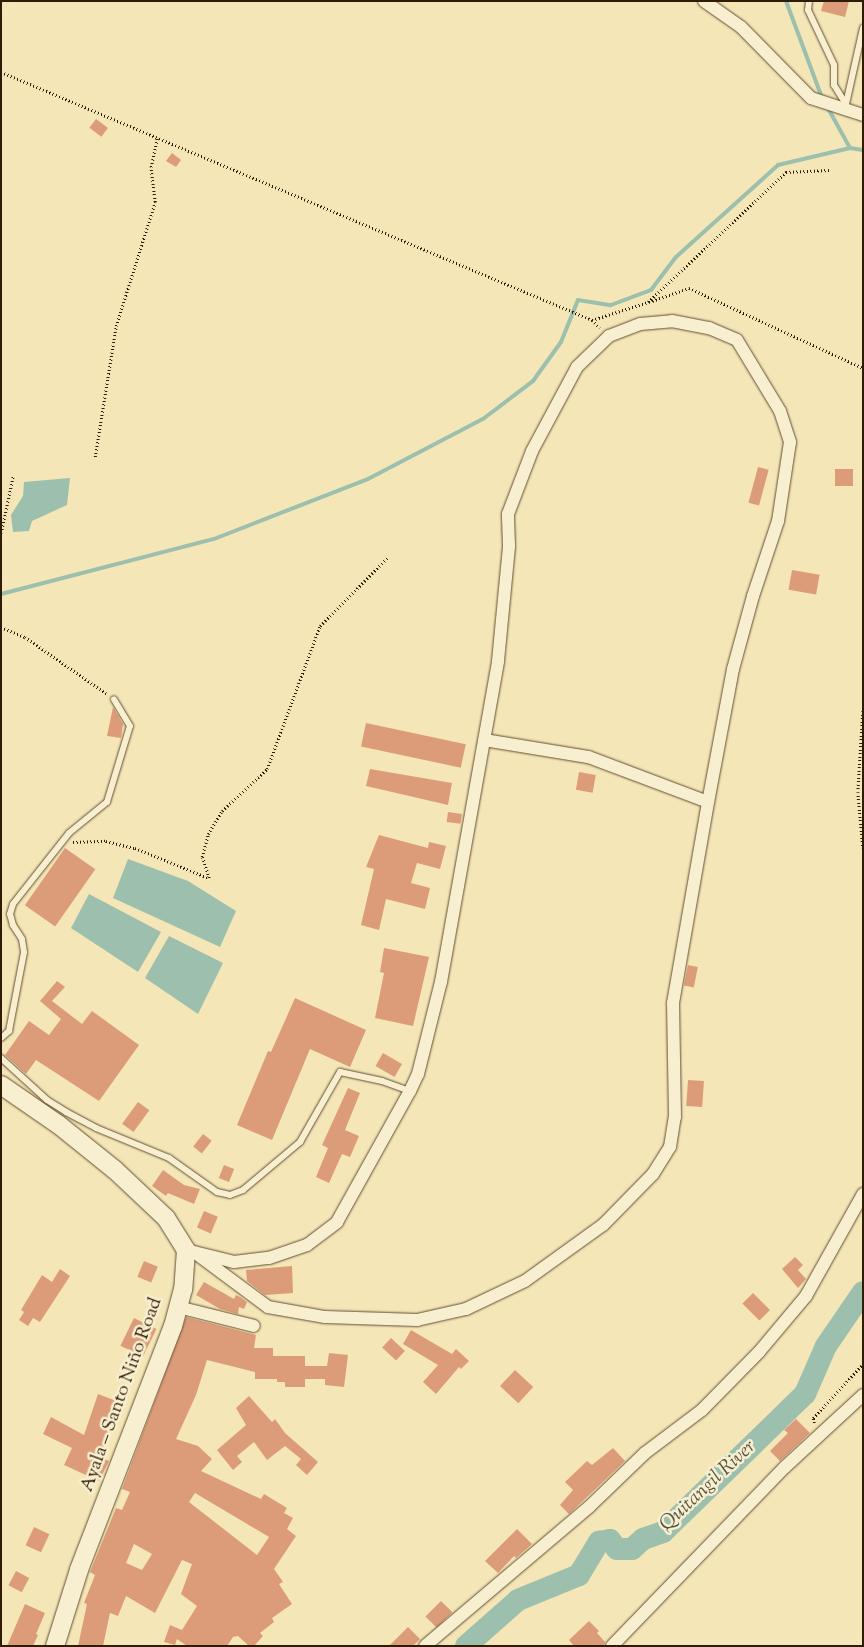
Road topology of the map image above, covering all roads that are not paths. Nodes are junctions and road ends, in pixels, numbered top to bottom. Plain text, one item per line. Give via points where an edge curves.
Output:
1 (704, 1) edge
2 (809, 1) edge
3 (863, 28) edge
4 (845, 106) junction
5 (863, 114) edge
6 (114, 699) road end
7 (484, 740) junction
8 (708, 802) junction
9 (1, 1038) edge
10 (1, 1058) edge
11 (1, 1085) edge
12 (410, 1091) junction
13 (863, 1194) edge
14 (191, 1252) junction
15 (178, 1307) junction
16 (254, 1326) dead end
17 (863, 1394) edge
18 (54, 1646) edge
19 (425, 1646) edge
20 (612, 1646) edge

1 - 4 street via 741,27 810,98
2 - 4 lane via 808,10 834,65 834,85
3 - 4 lane
4 - 5 street
6 - 9 lane via 130,726 107,802 68,833 13,904 12,920 24,952 9,1031
7 - 8 street via 588,757
7 - 8 street via 503,613 509,546 508,514 532,450 550,414 577,368 609,336 640,324 672,321 709,328 737,340 780,411 790,442 778,521 733,669
7 - 12 street via 441,982 418,1074
8 - 14 street via 673,1003 675,1117 670,1147 653,1174 603,1225 524,1281 466,1309 417,1320 325,1317 268,1307
10 - 12 lane via 47,1100 66,1112 169,1158 217,1192 230,1196 243,1190 300,1142 340,1072
11 - 14 street via 59,1125 115,1170 166,1218
12 - 14 street via 336,1222 307,1245 269,1258 234,1262
13 - 19 street via 806,1296 760,1352 702,1410 644,1453 589,1507
14 - 15 street, Ayala – Santo Niño Road
15 - 16 street
15 - 18 street, Ayala – Santo Niño Road via 79,1570
17 - 20 street

